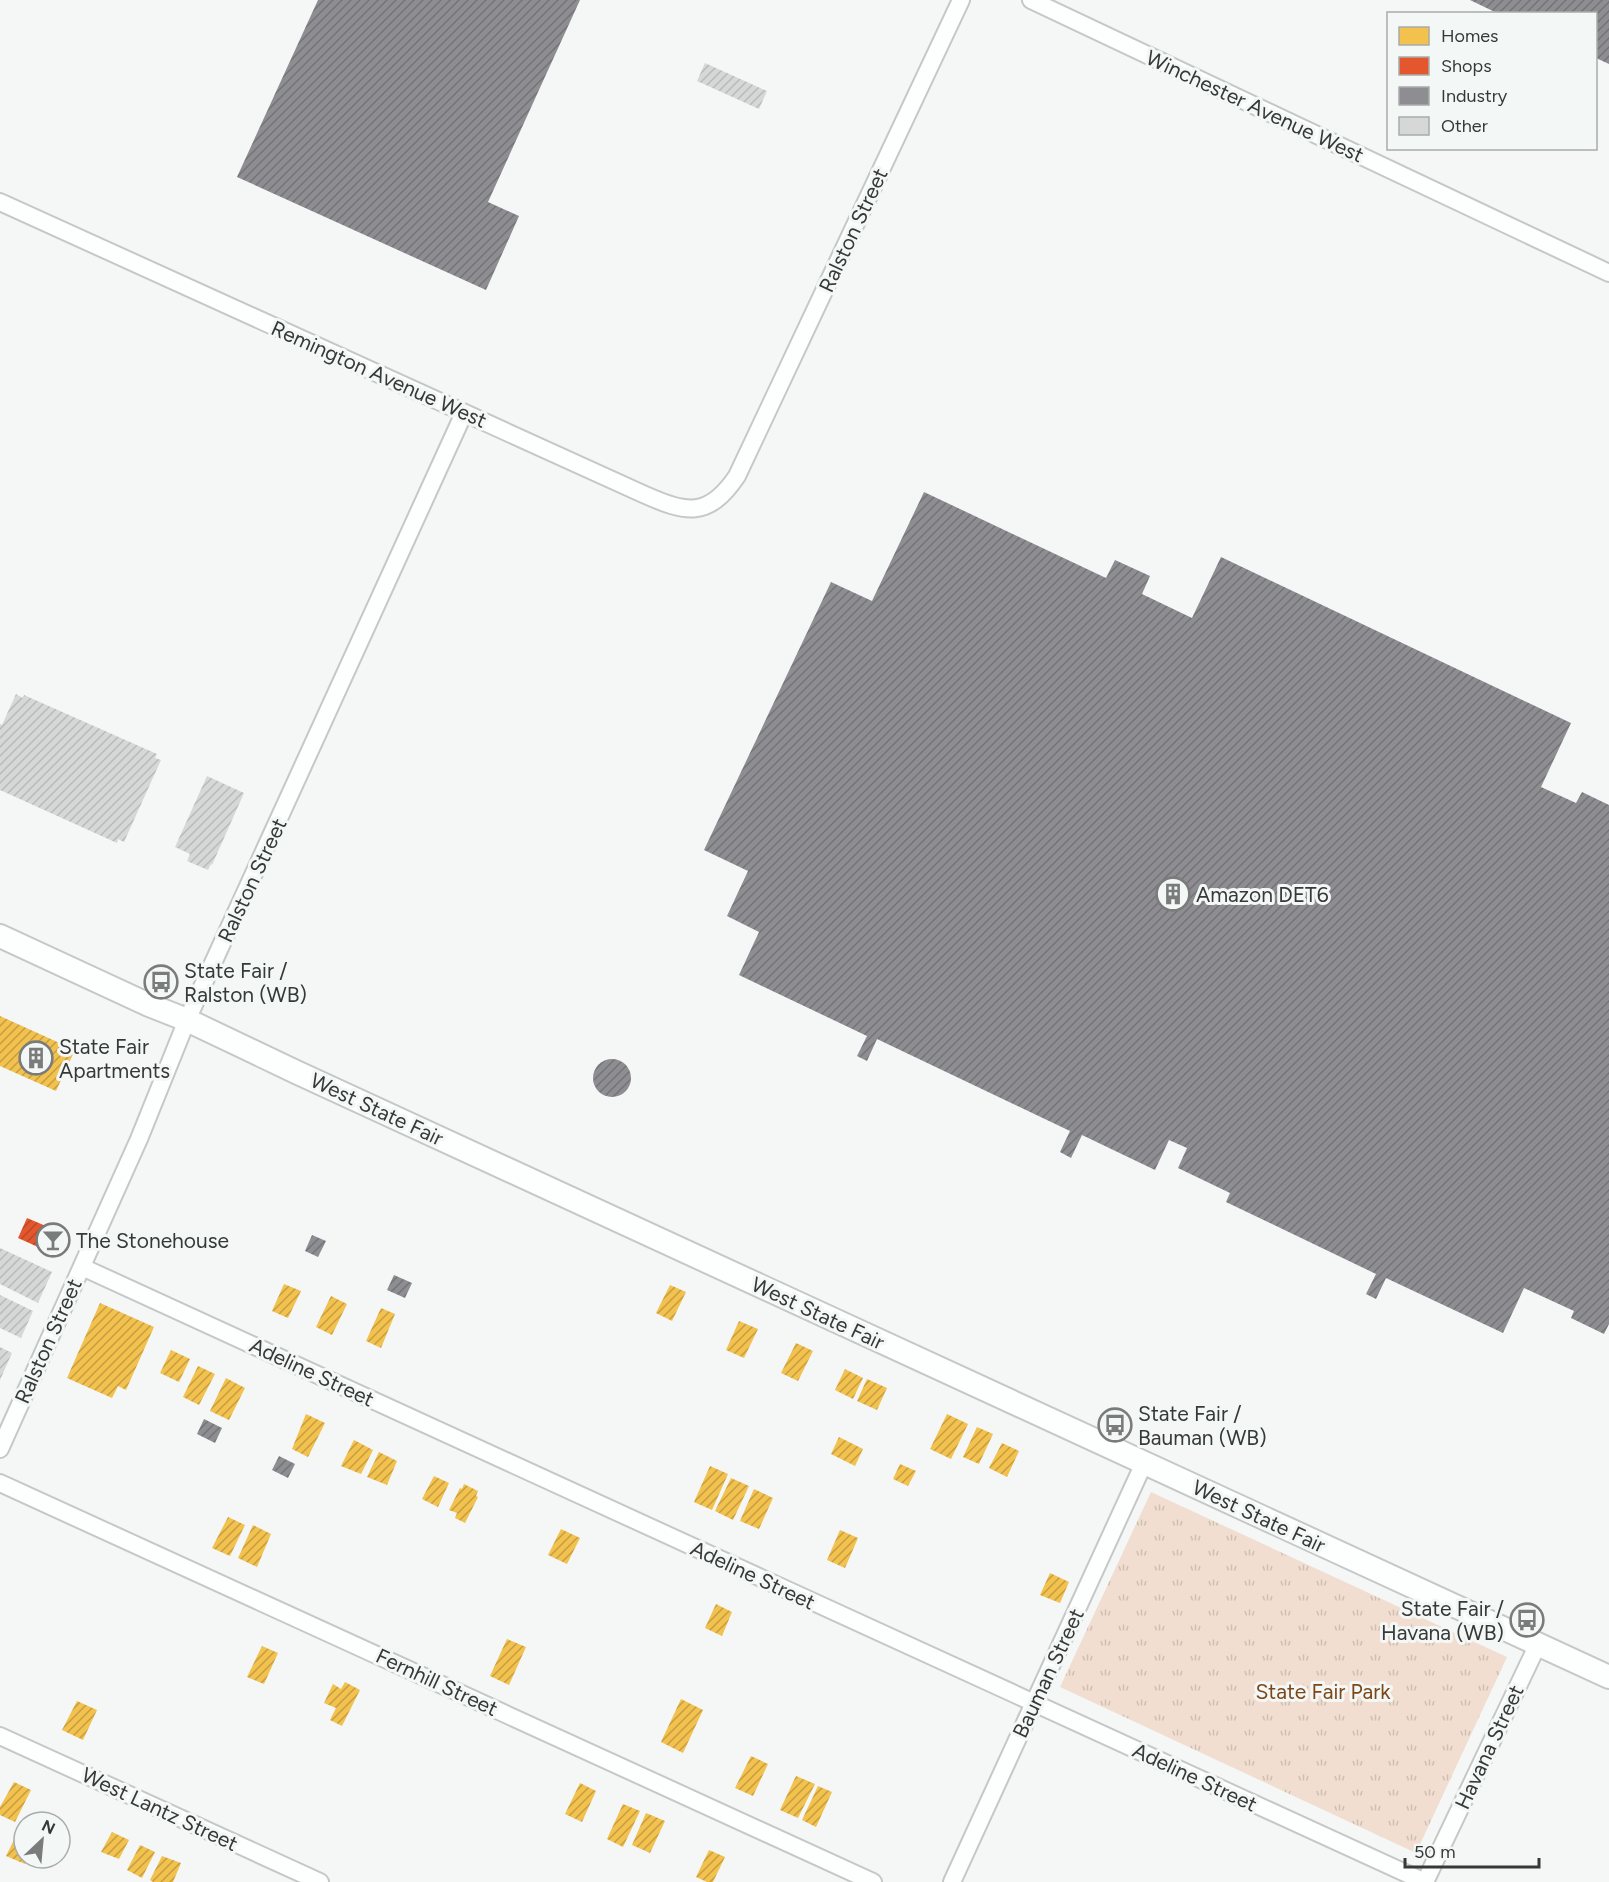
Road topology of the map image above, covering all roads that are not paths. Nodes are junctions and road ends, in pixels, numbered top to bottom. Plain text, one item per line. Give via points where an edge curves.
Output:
1 (961, 0) edge
2 (1031, 0) edge
3 (0, 202) edge
4 (1609, 273) edge
5 (464, 413) junction
6 (744, 460) joint
7 (0, 936) edge
8 (188, 1020) junction
9 (82, 1267) junction
10 (0, 1449) edge
11 (1144, 1464) junction
12 (0, 1483) edge
13 (1538, 1644) junction
14 (1609, 1677) edge
15 (1034, 1703) junction
16 (0, 1736) edge
17 (320, 1882) edge
18 (873, 1882) edge
19 (952, 1882) edge
20 (1425, 1882) edge

1 - 6 street, Ralston Street
2 - 4 street, Winchester Avenue West
3 - 5 street, Remington Avenue West
5 - 6 street, Remington Avenue West via 682,509 697,508 720,498
5 - 8 street, Ralston Street
7 - 8 street, West State Fair
8 - 9 street, Ralston Street
8 - 11 street, West State Fair
9 - 10 street, Ralston Street
9 - 15 street, Adeline Street
11 - 13 street, West State Fair
11 - 15 street, Bauman Street
12 - 18 street, Fernhill Street
13 - 14 street, West State Fair
13 - 20 street, Havana Street
15 - 19 street, Bauman Street
15 - 20 street, Adeline Street
16 - 17 street, West Lantz Street

